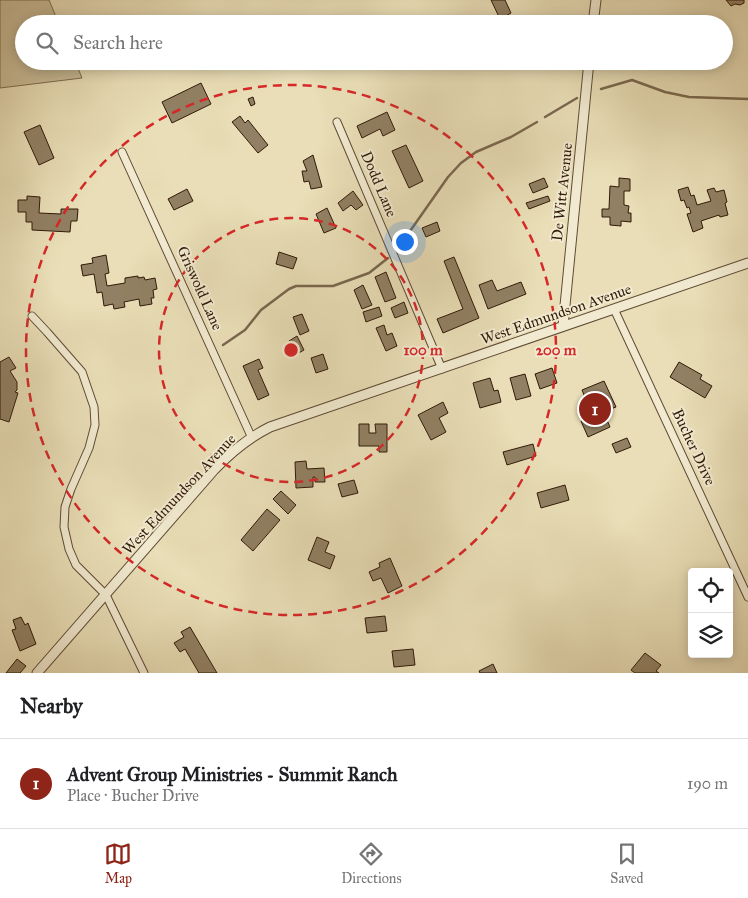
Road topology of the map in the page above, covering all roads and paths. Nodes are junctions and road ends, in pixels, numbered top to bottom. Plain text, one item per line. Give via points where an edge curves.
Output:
1 (596, 0) edge
2 (594, 15) edge
3 (588, 70) edge
4 (337, 122) dead end
5 (122, 152) dead end
6 (748, 263) edge
7 (614, 310) junction
8 (32, 316) dead end
9 (562, 326) junction
10 (442, 368) junction
11 (251, 436) junction
12 (106, 595) junction
13 (748, 597) edge
14 (37, 673) edge
15 (144, 673) edge

1 - 2 street
3 - 9 street, De Witt Avenue
4 - 10 street, Dodd Lane
5 - 11 street, Griswold Lane
6 - 7 street, West Edmundson Avenue
7 - 9 street, West Edmundson Avenue
7 - 13 street, Bucher Drive
8 - 12 street via 82,372 94,407 95,425 65,507 64,527 76,564
9 - 10 street, West Edmundson Avenue
10 - 11 street, West Edmundson Avenue
11 - 12 street, West Edmundson Avenue via 220,464
12 - 14 street, West Edmundson Avenue
12 - 15 street

